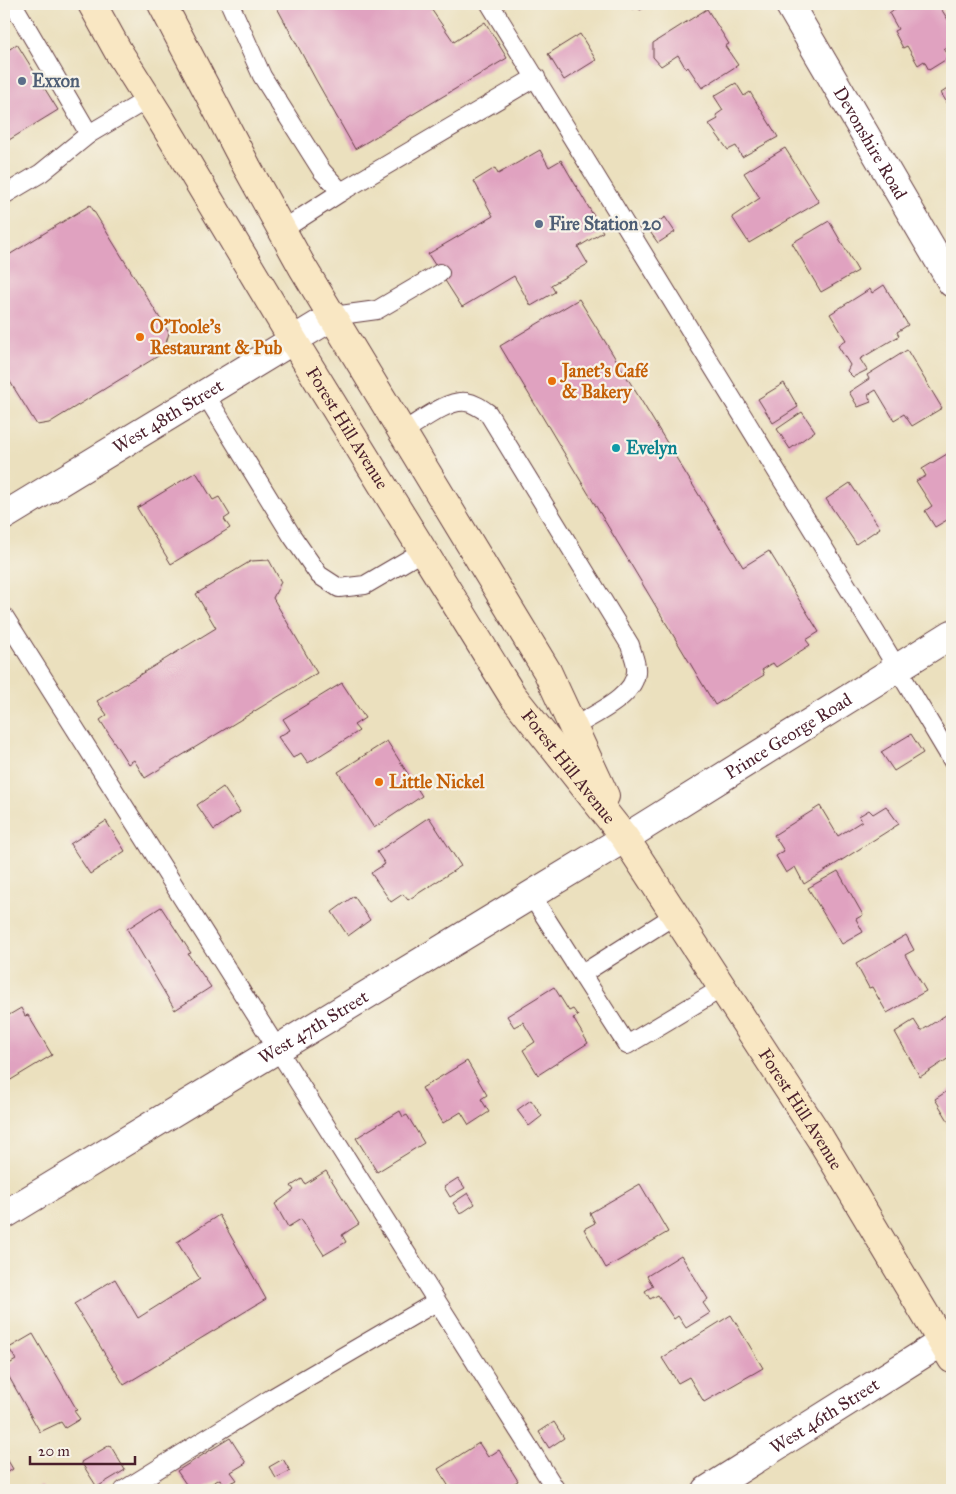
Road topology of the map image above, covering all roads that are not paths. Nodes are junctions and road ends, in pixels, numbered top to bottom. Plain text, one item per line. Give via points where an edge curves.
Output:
1 (13, 4) edge
2 (92, 4) edge
3 (162, 4) edge
4 (230, 4) edge
5 (490, 4) edge
6 (789, 4) edge
7 (536, 77) junction
8 (148, 99) junction
9 (89, 134) junction
10 (341, 192) junction
11 (4, 195) edge
12 (282, 230) junction
13 (440, 273) dead end
14 (952, 283) edge
15 (333, 316) junction
16 (293, 340) junction
17 (205, 394) junction
18 (402, 432) junction
19 (4, 516) edge
20 (423, 551) junction
21 (4, 616) edge
22 (952, 634) edge
23 (897, 668) junction
24 (573, 727) junction
25 (952, 760) edge
26 (624, 838) junction
27 (531, 895) junction
28 (675, 915) junction
29 (582, 974) junction
30 (722, 988) junction
31 (276, 1049) junction
32 (4, 1215) edge
33 (436, 1302) junction
34 (947, 1351) edge
35 (124, 1490) edge
36 (556, 1490) edge
37 (707, 1490) edge

1 - 9 lane
2 - 8 main road, Forest Hill Avenue
3 - 12 main road, Forest Hill Avenue
4 - 10 lane via 262,76 322,171
5 - 7 lane
6 - 14 street, Devonshire Road
7 - 10 lane
7 - 23 lane
8 - 9 lane
8 - 16 main road, Forest Hill Avenue
9 - 11 lane via 41,173
10 - 12 lane
12 - 15 main road, Forest Hill Avenue
13 - 15 lane via 377,310
15 - 16 street, West 48th Street
15 - 18 main road, Forest Hill Avenue
16 - 17 street, West 48th Street
16 - 20 main road, Forest Hill Avenue
17 - 19 street, West 48th Street
17 - 20 lane via 319,576 339,588 364,585
18 - 24 main road, Forest Hill Avenue via 547,671
18 - 24 lane via 453,403 476,405 488,413 630,646 637,670 632,686 616,701
20 - 26 main road, Forest Hill Avenue via 512,695
21 - 31 lane
22 - 23 street, Prince George Road
23 - 25 lane
23 - 26 street, Prince George Road
24 - 26 main road, Forest Hill Avenue
26 - 27 street, West 47th Street
26 - 28 main road, Forest Hill Avenue
27 - 29 lane
27 - 31 street, West 47th Street
28 - 29 lane
28 - 30 main road, Forest Hill Avenue
29 - 30 lane via 627,1045
30 - 34 main road, Forest Hill Avenue via 820,1138
31 - 32 street, West 47th Street
31 - 33 lane
33 - 35 lane
33 - 36 lane
34 - 37 street, West 46th Street

